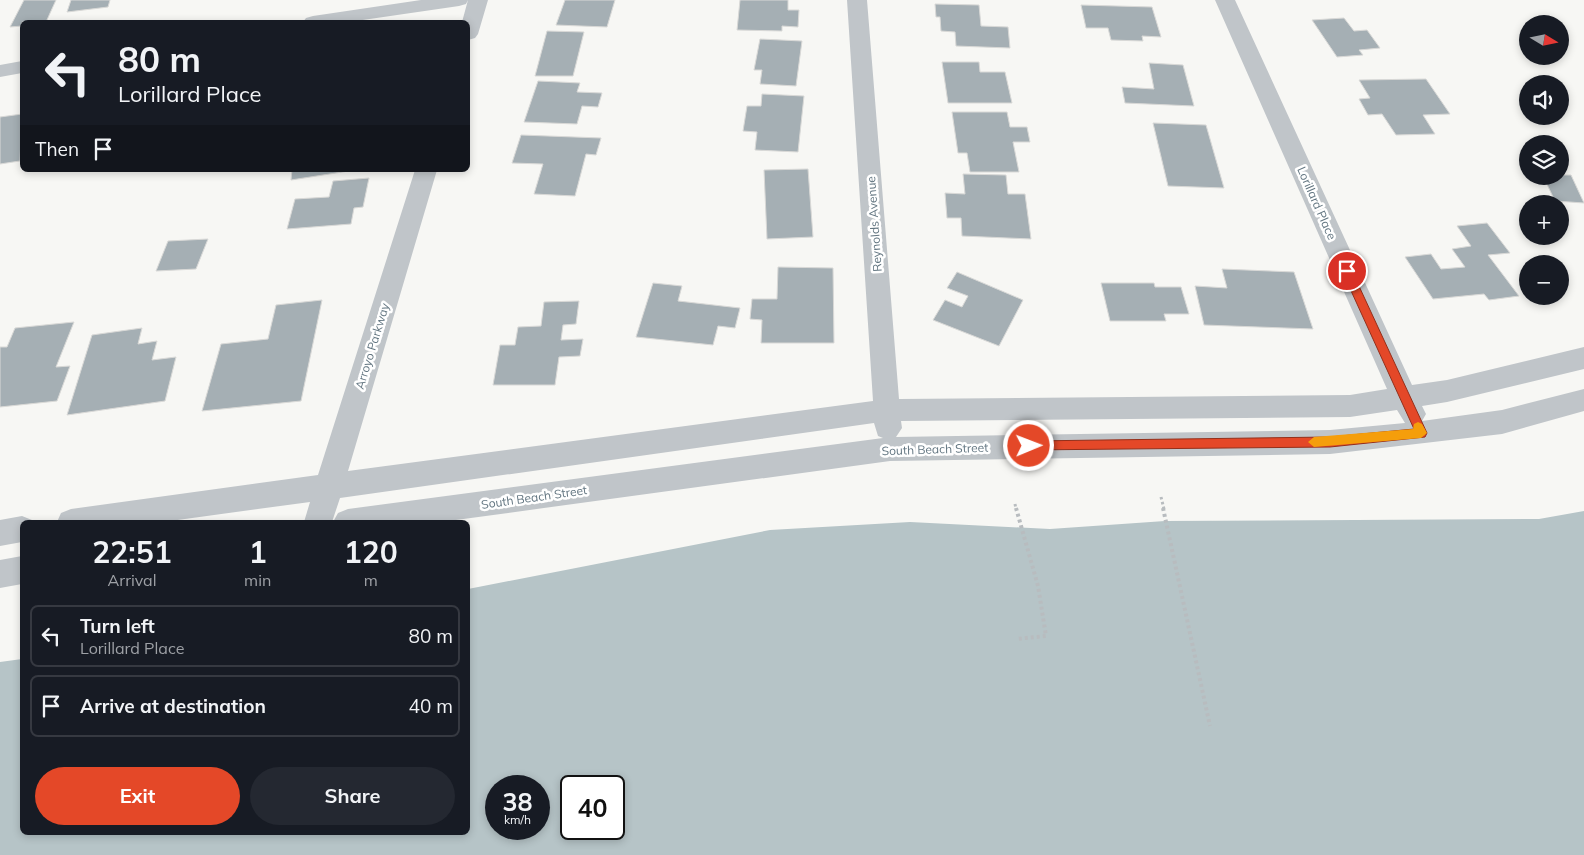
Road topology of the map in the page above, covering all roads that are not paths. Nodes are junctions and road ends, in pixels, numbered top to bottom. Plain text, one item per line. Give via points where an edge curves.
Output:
1 (459, 0) edge
2 (478, 0) edge
3 (858, 0) edge
4 (1225, 0) edge
5 (326, 20) edge
6 (470, 27) edge
7 (20, 67) edge
8 (0, 71) edge
9 (425, 172) edge
10 (1584, 358) edge
11 (1405, 397) junction
12 (1584, 400) edge
13 (887, 410) junction
14 (1421, 433) junction
15 (890, 449) junction
16 (329, 486) junction
17 (85, 520) edge
18 (319, 520) edge
19 (363, 520) edge
20 (20, 529) edge
21 (0, 532) edge
22 (20, 570) edge
23 (0, 574) edge

1 - 5 street
2 - 6 street
3 - 13 street, Reynolds Avenue
4 - 11 street, Lorillard Place
7 - 8 street
9 - 16 street, Arroyo Parkway
10 - 11 street via 1447,391
11 - 13 street via 1350,406
11 - 14 street, Lorillard Place
12 - 14 street, South Beach Street via 1502,422
13 - 15 street, Reynolds Avenue
13 - 16 street
14 - 15 street, South Beach Street via 1330,442
15 - 19 street, South Beach Street
16 - 17 street
16 - 18 street, Arroyo Parkway
20 - 21 street
22 - 23 street

